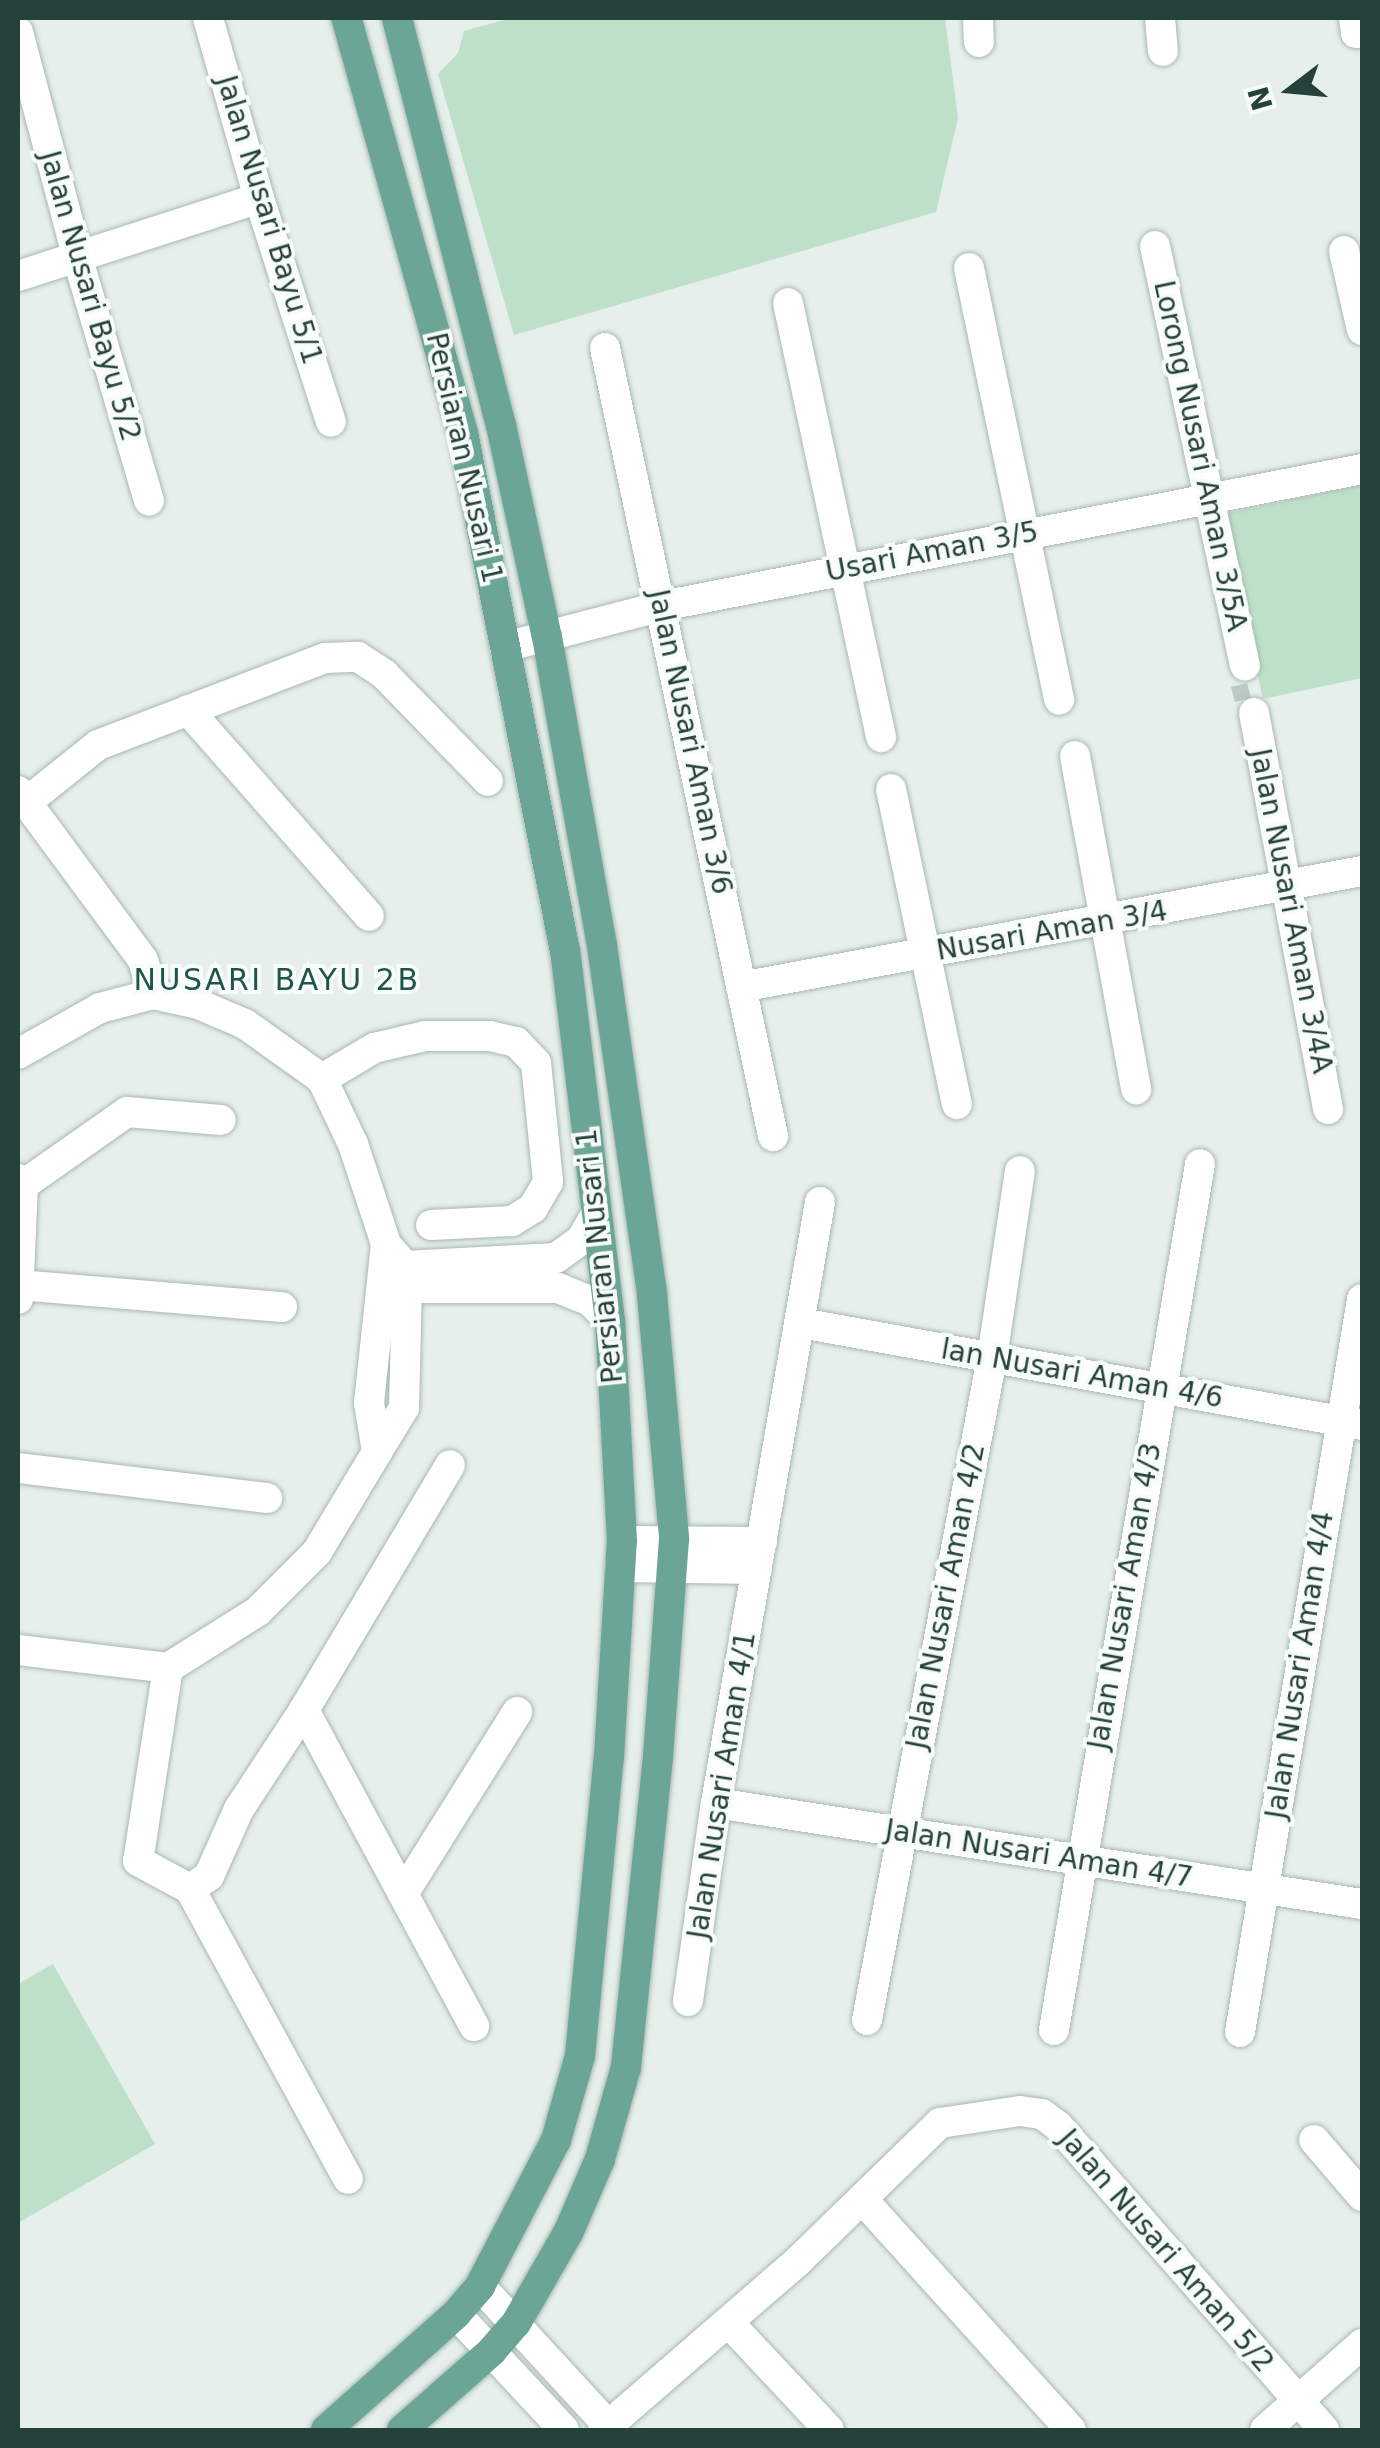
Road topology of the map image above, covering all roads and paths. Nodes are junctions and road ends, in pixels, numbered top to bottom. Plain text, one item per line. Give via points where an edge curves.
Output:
1 (208, 18) edge
2 (346, 18) edge
3 (396, 18) edge
4 (1160, 18) edge
5 (18, 32) edge
6 (1163, 51) dead end
7 (259, 198) junction
8 (1155, 246) dead end
9 (1344, 252) dead end
10 (76, 256) junction
11 (969, 268) dead end
12 (18, 276) edge
13 (788, 303) dead end
14 (1362, 330) edge
15 (606, 348) dead end
16 (331, 422) dead end
17 (1362, 469) edge
18 (1208, 497) junction
19 (149, 502) dead end
20 (1026, 533) junction
21 (845, 569) junction
22 (662, 606) junction
23 (547, 637) junction
24 (505, 647) junction
25 (1245, 665) dead end
26 (1059, 700) dead end
27 (188, 710) junction
28 (1254, 713) dead end
29 (880, 737) dead end
30 (1074, 756) dead end
31 (488, 781) dead end
32 (891, 790) dead end
33 (23, 796) edge
34 (1362, 871) edge
35 (1289, 888) junction
36 (369, 916) dead end
37 (1104, 921) junction
38 (926, 954) junction
39 (741, 987) junction
40 (153, 994) junction
41 (18, 1054) edge
42 (322, 1078) junction
43 (1136, 1089) dead end
44 (957, 1104) dead end
45 (1328, 1109) dead end
46 (221, 1120) dead end
47 (773, 1136) dead end
48 (1200, 1164) dead end
49 (1020, 1171) dead end
50 (20, 1182) edge
51 (820, 1202) dead end
52 (597, 1212) junction
53 (431, 1225) dead end
54 (393, 1271) junction
55 (18, 1291) edge
56 (1362, 1299) edge
57 (282, 1307) dead end
58 (610, 1322) junction
59 (801, 1323) junction
60 (992, 1358) junction
61 (1161, 1388) junction
62 (1352, 1423) edge
63 (450, 1465) dead end
64 (18, 1468) edge
65 (267, 1498) dead end
66 (673, 1553) junction
67 (621, 1554) junction
68 (760, 1556) junction
69 (18, 1650) edge
70 (168, 1668) junction
71 (304, 1710) junction
72 (517, 1712) dead end
73 (716, 1803) junction
74 (901, 1833) junction
75 (1080, 1860) junction
76 (190, 1889) junction
77 (1263, 1889) junction
78 (403, 1894) junction
79 (1362, 1904) edge
80 (688, 2001) dead end
81 (868, 2020) dead end
82 (474, 2026) dead end
83 (1054, 2030) dead end
84 (1240, 2032) dead end
85 (1314, 2140) dead end
86 (348, 2179) dead end
87 (1362, 2196) edge
88 (863, 2200) junction
89 (480, 2286) junction
90 (456, 2314) junction
91 (516, 2323) junction
92 (730, 2323) junction
93 (1362, 2344) edge
94 (492, 2351) junction
95 (1298, 2402) junction
96 (606, 2428) edge
97 (326, 2430) edge
98 (402, 2430) edge
99 (564, 2430) edge
100 (829, 2430) edge
101 (1071, 2430) edge
102 (1265, 2430) edge
103 (1324, 2430) edge

1 - 7 street, Jalan Nusari Bayu 5/1
2 - 24 main road, Persiaran Nusari 1 via 463,433
3 - 23 main road, Persiaran Nusari 1 via 501,425
4 - 6 street
5 - 10 street, Jalan Nusari Bayu 5/2
7 - 10 street
7 - 16 street, Jalan Nusari Bayu 5/1
8 - 18 street, Lorong Nusari Aman 3/5A
9 - 14 street
10 - 12 street
10 - 19 street, Jalan Nusari Bayu 5/2
11 - 20 street
13 - 21 street
15 - 22 street, Jalan Nusari Aman 3/6
17 - 18 street, Usari Aman 3/5
18 - 20 street, Usari Aman 3/5
18 - 25 street, Lorong Nusari Aman 3/5A
20 - 21 street, Usari Aman 3/5
20 - 26 street
21 - 22 street, Usari Aman 3/5
21 - 29 street
22 - 23 street, Usari Aman 3/5
22 - 39 street, Jalan Nusari Aman 3/6
23 - 24 street, Usari Aman 3/5
23 - 66 main road, Persiaran Nusari 1 via 602,946 652,1295
24 - 52 main road, Persiaran Nusari 1 via 565,951
27 - 31 street via 326,658 358,657 384,674
27 - 33 street via 98,745
27 - 36 street
28 - 35 street, Jalan Nusari Aman 3/4A
30 - 37 street
32 - 38 street
33 - 40 street via 143,960
34 - 35 street, Nusari Aman 3/4
35 - 37 street, Nusari Aman 3/4
35 - 45 street, Jalan Nusari Aman 3/4A
37 - 38 street, Nusari Aman 3/4
37 - 43 street
38 - 39 street, Nusari Aman 3/4
38 - 44 street
39 - 47 street, Jalan Nusari Aman 3/6
40 - 41 street via 100,1008
40 - 42 street via 245,1024
42 - 53 street via 374,1048 424,1036 516,1042 536,1063 548,1182 533,1208 512,1221
42 - 54 street via 353,1144
46 - 50 street via 127,1112
48 - 61 street, Jalan Nusari Aman 4/3
49 - 60 street, Jalan Nusari Aman 4/2
50 - 55 street
51 - 59 street, Jalan Nusari Aman 4/1
52 - 54 street via 582,1240 556,1258
52 - 58 main road, Persiaran Nusari 1
54 - 58 street via 558,1288 590,1301
54 - 70 street via 404,1408 305,1564 258,1611
55 - 57 street
56 - 62 street, Jalan Nusari Aman 4/4
58 - 67 main road, Persiaran Nusari 1
59 - 60 street, lan Nusari Aman 4/6
59 - 68 street, Jalan Nusari Aman 4/1
60 - 61 street, lan Nusari Aman 4/6
60 - 74 street, Jalan Nusari Aman 4/2
61 - 62 street, lan Nusari Aman 4/6
61 - 75 street, Jalan Nusari Aman 4/3
62 - 77 street, Jalan Nusari Aman 4/4
63 - 71 street
64 - 65 street
66 - 67 street
66 - 68 street
66 - 91 main road, Persiaran Nusari 1 via 626,2067 600,2160
67 - 89 main road, Persiaran Nusari 1 via 610,1757 580,2056 556,2140
68 - 73 street, Jalan Nusari Aman 4/1
69 - 70 street
70 - 76 street via 138,1861
71 - 76 street via 238,1809 208,1876
71 - 78 street
72 - 78 street
73 - 74 street, Jalan Nusari Aman 4/7
73 - 80 street, Jalan Nusari Aman 4/1
74 - 75 street, Jalan Nusari Aman 4/7
74 - 81 street, Jalan Nusari Aman 4/2
75 - 77 street, Jalan Nusari Aman 4/7
75 - 83 street, Jalan Nusari Aman 4/3
76 - 86 street
77 - 79 street, Jalan Nusari Aman 4/7
77 - 84 street, Jalan Nusari Aman 4/4
78 - 82 street
85 - 87 street
88 - 92 street
88 - 95 street, Jalan Nusari Aman 5/2 via 932,2130 956,2118 1042,2114
88 - 101 street
89 - 90 main road, Persiaran Nusari 1
89 - 91 street
90 - 94 street
90 - 97 main road, Persiaran Nusari 1
91 - 94 main road, Persiaran Nusari 1
91 - 96 street
92 - 96 street
92 - 100 street
93 - 95 street
94 - 98 main road, Persiaran Nusari 1
94 - 99 street
95 - 102 street
95 - 103 street, Jalan Nusari Aman 5/2

